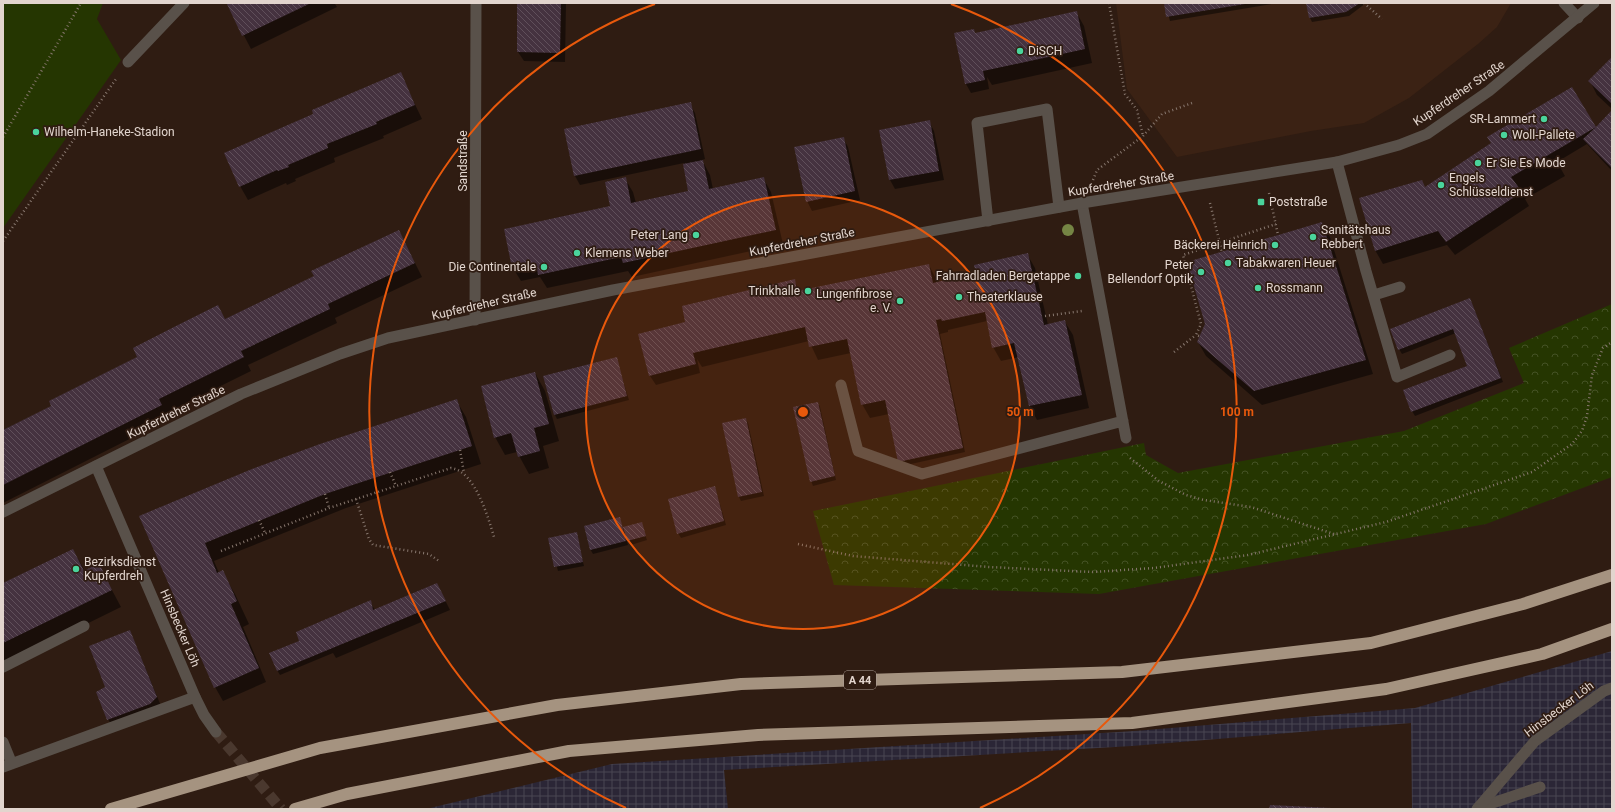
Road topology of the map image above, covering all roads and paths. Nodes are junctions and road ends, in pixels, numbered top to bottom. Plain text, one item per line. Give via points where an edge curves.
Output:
1 (81, 3) edge
2 (184, 3) edge
3 (476, 3) edge
4 (1109, 3) edge
5 (1364, 3) edge
6 (1564, 3) edge
7 (1594, 3) edge
8 (1578, 18) junction
9 (1382, 19) dead end
10 (128, 62) joint
11 (1192, 103) dead end
12 (1143, 136) junction
13 (3, 137) edge
14 (1337, 162) junction
15 (1097, 170) dead end
16 (1265, 173) junction
17 (1205, 183) junction
18 (1082, 203) junction
19 (1059, 207) junction
20 (988, 221) junction
21 (1276, 224) junction
22 (1278, 235) dead end
23 (3, 241) edge
24 (1220, 241) junction
25 (1222, 252) dead end
26 (1400, 287) dead end
27 (1374, 295) junction
28 (1102, 308) junction
29 (1045, 316) dead end
30 (475, 320) junction
31 (1612, 342) edge
32 (1174, 352) dead end
33 (1450, 355) dead end
34 (841, 385) dead end
35 (1123, 421) junction
36 (1126, 438) joint
37 (460, 450) dead end
38 (96, 466) junction
39 (390, 472) dead end
40 (464, 474) junction
41 (396, 486) junction
42 (325, 494) dead end
43 (356, 499) junction
44 (329, 508) junction
45 (3, 512) edge
46 (259, 520) dead end
47 (265, 533) junction
48 (1334, 534) junction
49 (494, 537) dead end
50 (798, 544) dead end
51 (221, 551) dead end
52 (439, 561) dead end
53 (1612, 575) edge
54 (84, 626) dead end
55 (1612, 630) edge
56 (3, 667) edge
57 (1612, 688) edge
58 (195, 697) junction
59 (216, 732) tunnel mouth
60 (3, 742) edge
61 (7, 766) edge
62 (1540, 787) dead end
63 (111, 809) edge
64 (295, 809) edge
65 (1477, 809) edge

1 - 13 path
2 - 10 street
3 - 30 street, Sandstraße
4 - 12 path via 1125,94 1138,110
5 - 9 path
6 - 8 street
7 - 8 street, Kupferdreher Straße
8 - 14 street, Kupferdreher Straße via 1489,92 1427,134 1399,145
10 - 23 path
11 - 12 path via 1162,114
12 - 15 path
14 - 16 street, Kupferdreher Straße
14 - 27 street
16 - 17 street, Kupferdreher Straße
16 - 21 path
17 - 18 street, Kupferdreher Straße
17 - 24 path
18 - 19 street, Kupferdreher Straße
18 - 28 street
19 - 20 street, Kupferdreher Straße
19 - 20 street via 1047,109 978,123
20 - 30 street, Kupferdreher Straße via 613,290
21 - 22 path
21 - 24 path
24 - 25 path
24 - 32 path via 1183,255 1201,324 1197,335
26 - 27 street
27 - 33 street via 1397,377
28 - 29 path
28 - 35 street
30 - 38 street, Kupferdreher Straße via 388,338 340,354 241,394
31 - 48 path via 1603,348 1592,375 1587,416 1582,431 1572,444 1553,458 1532,472 1386,522
34 - 35 street via 858,451 922,474
35 - 36 street
36 - 48 path via 1128,456 1171,489 1204,500 1251,507
37 - 40 path
38 - 45 street, Kupferdreher Straße
38 - 58 street, Hinsbecker Löh
39 - 41 path
40 - 41 path via 451,468
40 - 49 path via 478,494
41 - 43 path
42 - 44 path
43 - 44 path
43 - 52 path via 373,545 429,554
44 - 47 path
46 - 47 path
47 - 51 path
48 - 50 path via 1248,556 1154,568 1092,572 997,568 853,556
53 - 63 highway, A 44 via 1524,604 1371,643 1122,672 741,684 557,705 320,748
54 - 56 street
55 - 64 highway via 1542,654 1370,691 1132,723 758,735 569,751 347,794
57 - 65 street, Hinsbecker Löh via 1604,691 1535,741
58 - 59 street, Hinsbecker Löh
58 - 61 street
60 - 61 street
62 - 65 street

